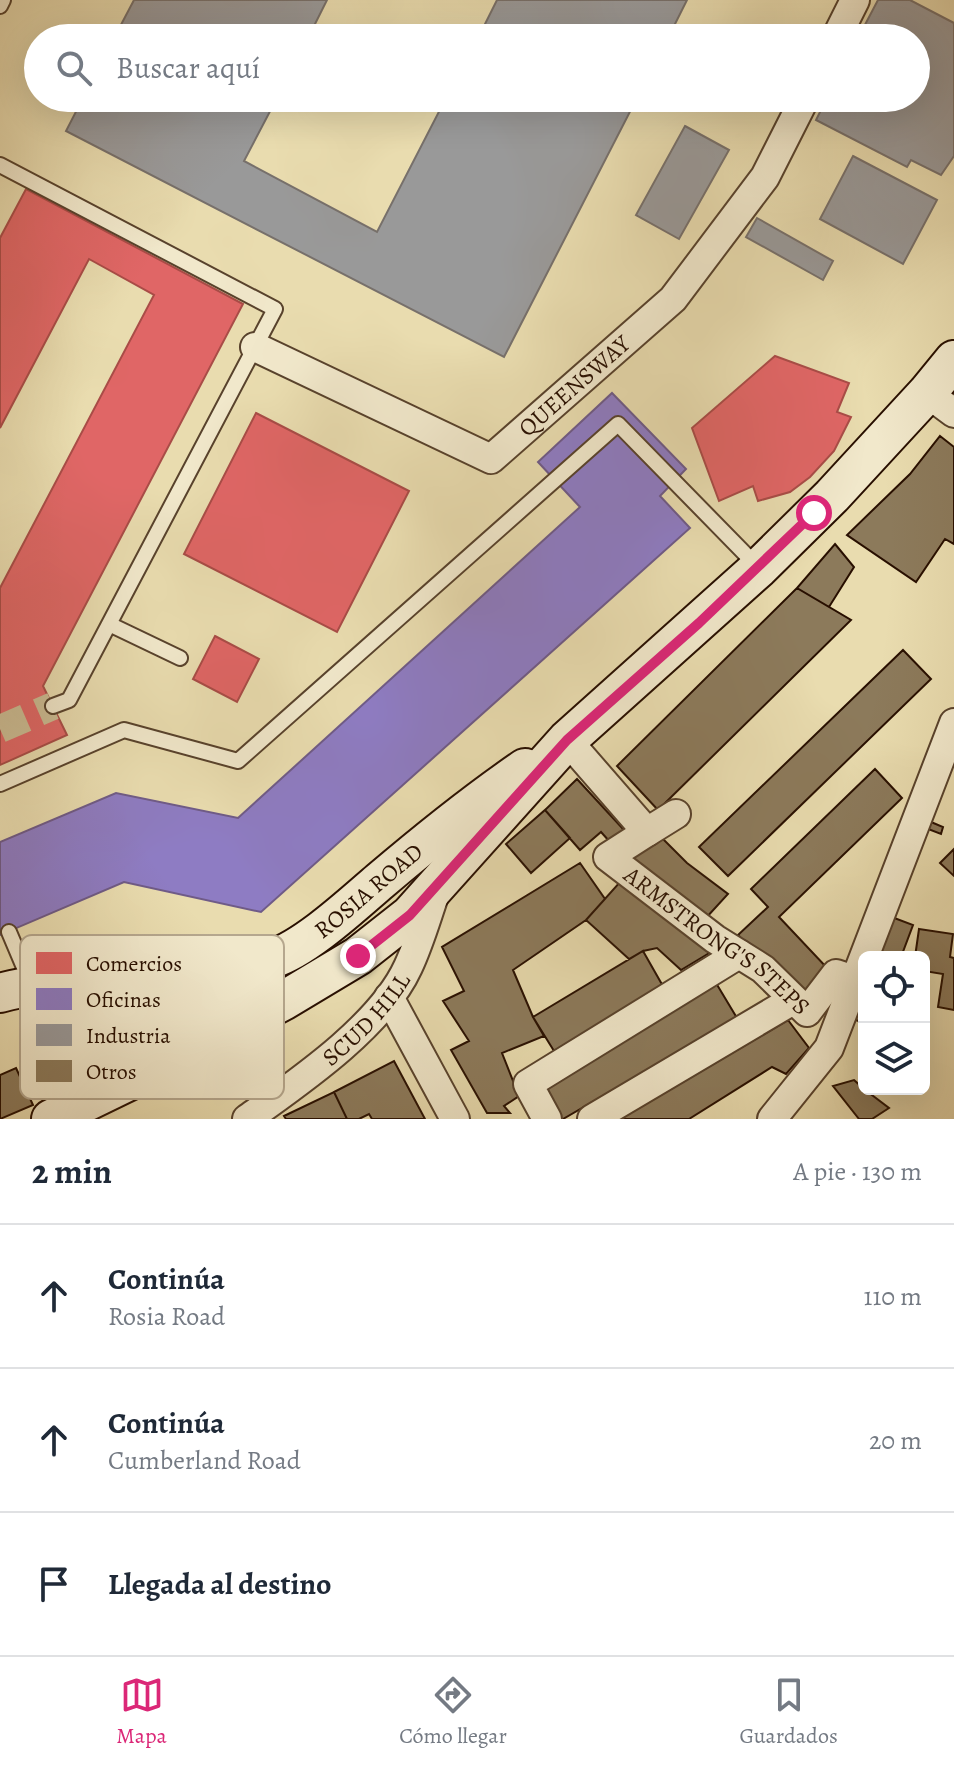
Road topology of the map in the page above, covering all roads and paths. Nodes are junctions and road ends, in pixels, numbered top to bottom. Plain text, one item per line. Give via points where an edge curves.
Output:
1 (3, 0) edge
2 (855, 0) edge
3 (0, 6) edge
4 (843, 24) edge
5 (798, 112) edge
6 (0, 165) edge
7 (255, 347) junction
8 (954, 360) edge
9 (941, 403) edge
10 (759, 568) junction
11 (109, 624) junction
12 (180, 658) dead end
13 (53, 706) tunnel mouth
14 (954, 723) edge
15 (567, 740) junction
16 (0, 784) edge
17 (676, 814) dead end
18 (647, 832) junction
19 (438, 884) junction
20 (9, 932) dead end
21 (284, 954) edge
22 (739, 954) junction
23 (854, 980) junction
24 (16, 989) edge
25 (389, 997) junction
26 (284, 999) edge
27 (793, 1000) junction
28 (284, 1093) edge
29 (92, 1099) edge
30 (275, 1099) edge
31 (51, 1119) edge
32 (247, 1119) edge
33 (455, 1119) edge
34 (547, 1119) edge
35 (592, 1119) edge
36 (772, 1119) edge

1 - 3 lane
2 - 4 street
5 - 7 street, QUEENSWAY via 765,177 673,299 491,459
6 - 7 lane via 275,309
7 - 11 lane
8 - 9 main road, ROSIA ROAD
9 - 10 main road, ROSIA ROAD via 832,496
10 - 15 main road, ROSIA ROAD
10 - 16 lane via 618,424 238,761 124,730
11 - 12 lane
11 - 13 lane via 69,700
14 - 23 street
15 - 18 street
15 - 19 main road, ROSIA ROAD
15 - 21 main road, ROSIA ROAD via 480,798
17 - 18 street
18 - 22 street, ARMSTRONG'S STEPS via 608,857
19 - 25 street, SCUD HILL via 408,966
19 - 26 main road, ROSIA ROAD via 401,922 327,976
20 - 24 lane
22 - 27 street, ARMSTRONG'S STEPS via 763,969
22 - 34 street via 528,1084
23 - 27 street, ARMSTRONG'S STEPS via 836,974 807,1012
23 - 36 street via 829,1048
25 - 28 street, SCUD HILL
25 - 33 street
27 - 35 street
29 - 31 main road, ROSIA ROAD
30 - 32 street, SCUD HILL

